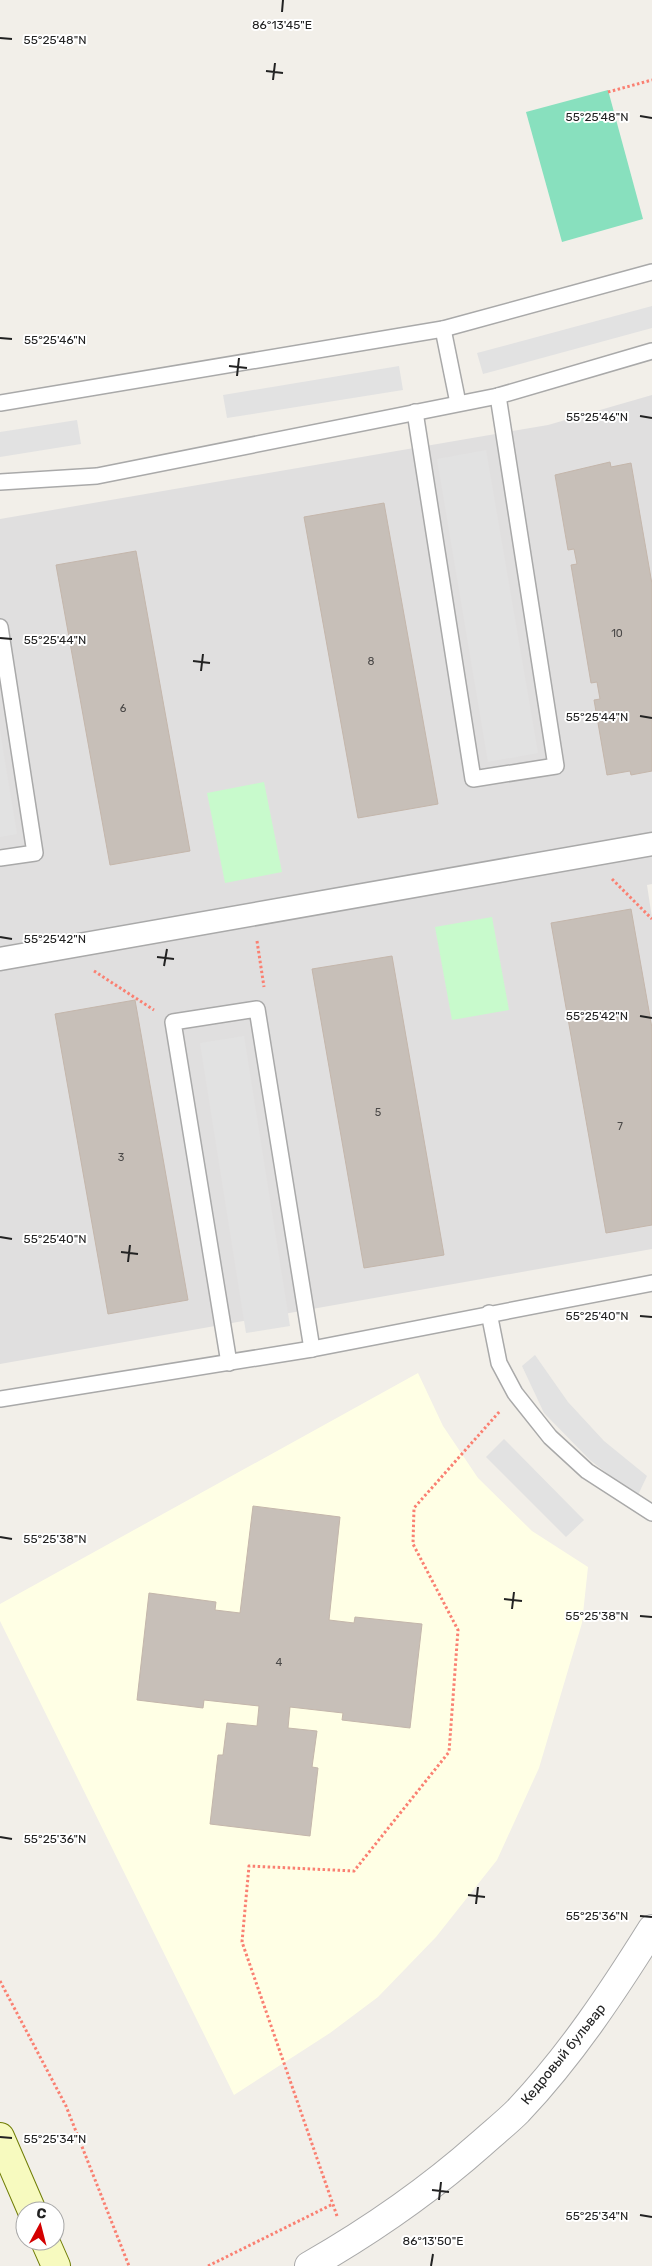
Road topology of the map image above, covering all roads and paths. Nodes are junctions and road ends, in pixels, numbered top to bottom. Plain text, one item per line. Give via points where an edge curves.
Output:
1 (652, 80) edge
2 (608, 92) dead end
3 (652, 272) edge
4 (443, 329) junction
5 (652, 351) edge
6 (498, 396) junction
7 (0, 403) edge
8 (458, 403) junction
9 (415, 412) junction
10 (0, 482) edge
11 (0, 627) edge
12 (652, 844) edge
13 (588, 856) junction
14 (0, 858) edge
15 (253, 914) junction
16 (652, 919) edge
17 (59, 949) junction
18 (0, 959) edge
19 (257, 1009) junction
20 (173, 1022) junction
21 (652, 1283) edge
22 (489, 1313) junction
23 (312, 1349) junction
24 (229, 1362) junction
25 (515, 1393) junction
26 (0, 1399) edge
27 (652, 1513) edge
28 (652, 1929) edge
29 (0, 1981) edge
30 (0, 2137) edge
31 (28, 2201) edge
32 (333, 2204) junction
33 (346, 2244) junction
34 (49, 2251) edge
35 (56, 2266) edge
36 (129, 2266) edge
37 (208, 2266) edge
38 (309, 2266) edge

1 - 2 path
3 - 4 lane
4 - 7 lane
4 - 8 lane
5 - 6 lane
6 - 8 lane
6 - 9 lane via 556,766 473,779
8 - 9 lane
9 - 10 lane via 97,476
11 - 14 lane via 35,853
12 - 13 street
13 - 15 street
13 - 16 path
15 - 17 street
15 - 19 path via 264,984
17 - 18 street
17 - 20 path
19 - 20 lane
19 - 23 lane
20 - 24 lane
21 - 22 lane
22 - 23 lane
22 - 25 lane via 499,1363
23 - 24 lane
24 - 26 lane
25 - 27 lane via 550,1436 587,1471
25 - 32 path via 414,1508 412,1544 458,1630 449,1752 354,1871 249,1866 242,1942
28 - 33 street, Кедровый бульвар via 614,1990 568,2052 517,2112 402,2208
29 - 36 path via 66,2106
30 - 31 main road
32 - 33 path
32 - 37 path
33 - 38 street, Кедровый бульвар
34 - 35 main road

